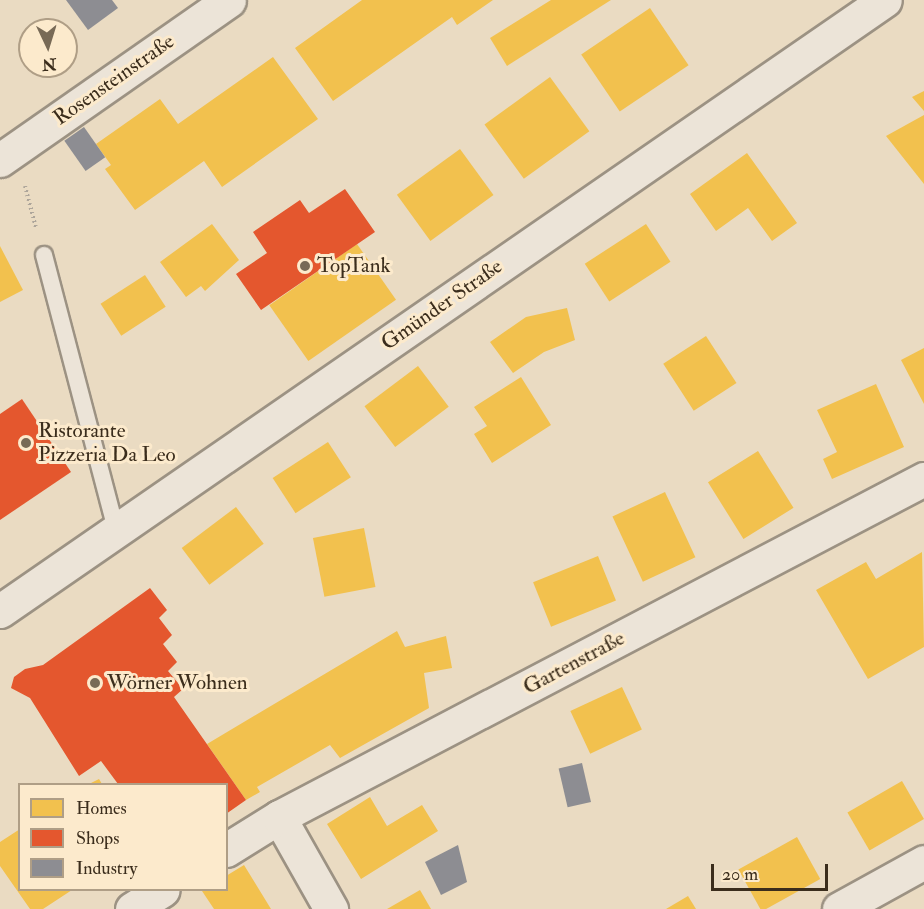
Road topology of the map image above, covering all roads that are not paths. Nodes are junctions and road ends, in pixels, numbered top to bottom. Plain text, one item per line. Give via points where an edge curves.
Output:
1 (229, 0) edge
2 (885, 0) edge
3 (8, 154) edge
4 (44, 255) road end
5 (924, 479) edge
6 (116, 530) junction
7 (0, 611) edge
8 (279, 817) junction
9 (228, 849) edge
10 (924, 862) edge
11 (161, 891) edge
12 (132, 909) edge
13 (331, 909) edge
14 (839, 909) edge

1 - 3 street, Rosensteinstraße
2 - 6 street, Gmünder Straße
4 - 6 lane
5 - 8 street, Gartenstraße
6 - 7 street, Gmünder Straße
8 - 9 street, Gartenstraße
8 - 13 street
10 - 14 street
11 - 12 street

